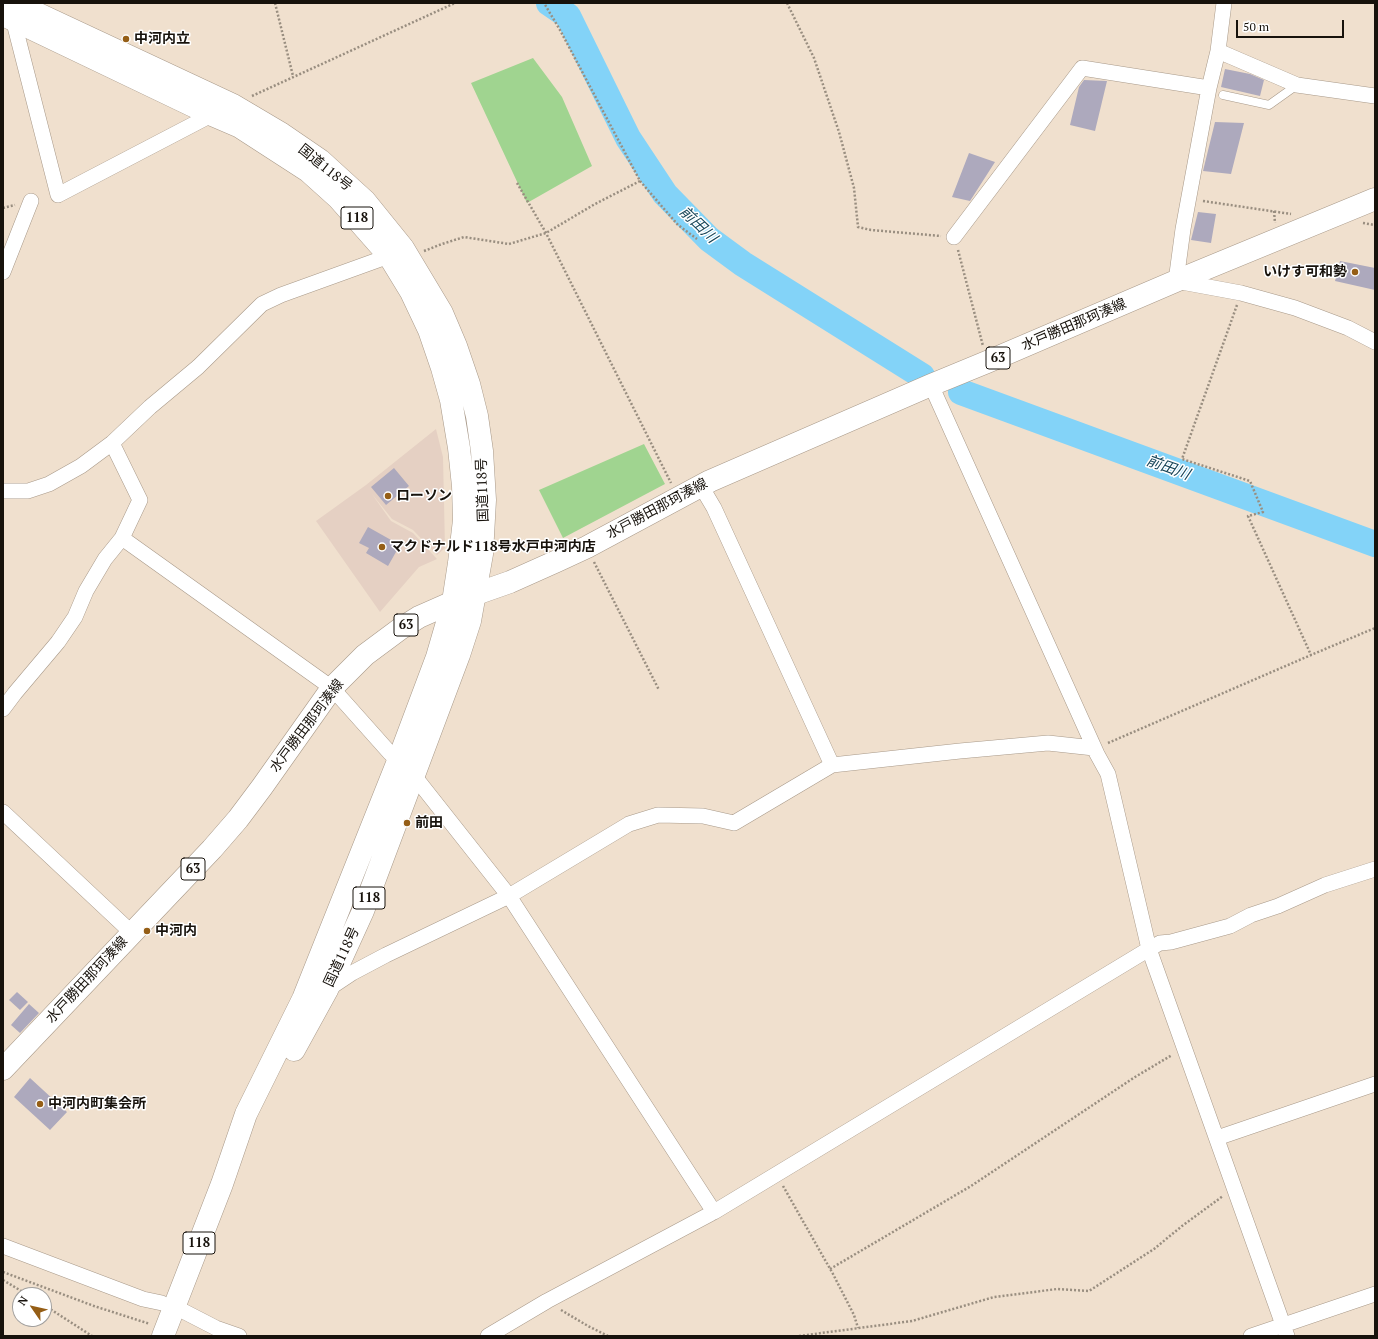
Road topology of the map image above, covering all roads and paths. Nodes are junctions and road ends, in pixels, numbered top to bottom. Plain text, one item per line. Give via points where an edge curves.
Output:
1 (275, 3) edge
2 (455, 3) edge
3 (544, 3) edge
4 (787, 3) edge
5 (1224, 3) edge
6 (10, 10) edge
7 (1218, 51) junction
8 (292, 76) junction
9 (1297, 85) junction
10 (1209, 88) junction
11 (1224, 95) dead end
12 (1375, 96) edge
13 (233, 105) junction
14 (212, 115) junction
15 (640, 181) junction
16 (517, 183) dead end
17 (1188, 199) junction
18 (1375, 199) edge
19 (31, 201) dead end
20 (1297, 214) dead end
21 (546, 233) junction
22 (954, 237) junction
23 (697, 239) dead end
24 (401, 254) junction
25 (3, 272) edge
26 (1176, 281) junction
27 (1241, 294) junction
28 (1375, 342) edge
29 (988, 362) junction
30 (931, 385) junction
31 (112, 443) junction
32 (701, 486) junction
33 (3, 492) edge
34 (678, 498) junction
35 (122, 538) junction
36 (587, 547) junction
37 (475, 594) junction
38 (453, 602) junction
39 (1375, 628) edge
40 (1311, 655) junction
41 (332, 688) junction
42 (659, 690) dead end
43 (3, 709) edge
44 (1094, 748) junction
45 (398, 761) junction
46 (832, 766) junction
47 (415, 777) junction
48 (3, 812) edge
49 (1375, 869) edge
50 (509, 896) junction
51 (132, 932) junction
52 (1149, 949) junction
53 (327, 990) junction
54 (303, 999) junction
55 (1185, 1048) junction
56 (3, 1069) edge
57 (1375, 1084) edge
58 (1217, 1138) junction
59 (776, 1174) junction
60 (222, 1184) junction
61 (1234, 1187) junction
62 (714, 1212) junction
63 (3, 1246) edge
64 (830, 1269) junction
65 (3, 1272) edge
66 (3, 1280) edge
67 (15, 1287) edge
68 (1375, 1294) edge
69 (547, 1301) junction
70 (173, 1305) junction
71 (52, 1310) edge
72 (858, 1328) junction
73 (1285, 1330) edge
74 (164, 1332) edge
75 (92, 1336) edge
76 (239, 1336) edge
77 (488, 1336) edge
78 (608, 1336) edge
79 (799, 1336) edge
80 (1251, 1336) edge

1 - 8 path
2 - 8 path
3 - 15 path
4 - 22 path via 814,58 839,132 854,188 858,227
5 - 7 street
6 - 13 main road, 国道118号 / 118
6 - 14 main road, 国道118号 / 118
6 - 14 street via 58,195
7 - 9 street
7 - 10 street
8 - 13 path
9 - 11 lane via 1269,105
9 - 12 street
10 - 17 street
10 - 22 street via 1082,68
13 - 14 street
13 - 24 main road, 国道118号 / 118 via 320,160 365,201
14 - 24 main road, 国道118号 / 118 via 240,127 308,171
15 - 21 path
15 - 23 path via 678,225
16 - 21 path
17 - 20 path
17 - 26 street
18 - 26 main road, 水戸勝田那珂湊線 / 63
19 - 25 street
21 - 24 path via 508,244 464,237
21 - 34 path
22 - 29 path
24 - 31 street via 281,295 262,304 198,367
24 - 37 main road, 国道118号 / 118 via 442,313 469,384 477,416 485,500 482,554
24 - 38 main road, 国道118号 / 118 via 411,292 429,330 451,400 459,448 464,520
26 - 27 street
26 - 29 main road, 水戸勝田那珂湊線 / 63
27 - 28 street via 1295,308 1348,328
27 - 40 path via 1182,459 1250,481 1264,512 1248,516
29 - 30 main road, 水戸勝田那珂湊線 / 63
30 - 32 main road, 水戸勝田那珂湊線 / 63
30 - 44 street
31 - 33 street via 82,466 50,484 28,491
31 - 35 street via 140,500
32 - 34 main road, 水戸勝田那珂湊線 / 63
32 - 46 street via 714,508
34 - 36 main road, 水戸勝田那珂湊線 / 63
35 - 41 street
35 - 43 street via 105,559 86,591 75,617 58,642
36 - 37 main road, 水戸勝田那珂湊線 / 63 via 527,576
36 - 42 path
37 - 38 main road, 水戸勝田那珂湊線 / 63
37 - 47 main road, 国道118号 / 118 via 460,655
38 - 41 main road, 水戸勝田那珂湊線 / 63 via 419,617 387,637
38 - 45 main road, 国道118号 / 118 via 433,668
39 - 40 path
40 - 44 path
41 - 45 street
41 - 51 main road, 水戸勝田那珂湊線 / 63 via 238,819
44 - 46 street via 1048,743
44 - 52 street via 1108,774
45 - 47 street
45 - 54 main road, 国道118号 / 118
46 - 50 street via 734,823 703,816 658,815 629,824
47 - 50 street
47 - 53 main road, 国道118号 / 118 via 363,911
48 - 51 street
49 - 52 street via 1325,885 1230,926 1160,943
50 - 53 street via 386,955
50 - 62 street
51 - 56 main road, 水戸勝田那珂湊線 / 63
52 - 55 street
52 - 59 street
53 - 54 street
53 - 60 main road, 国道118号 / 118 via 256,1115
54 - 60 main road, 国道118号 / 118 via 246,1114
55 - 58 street
55 - 64 path via 1135,1077 972,1186
57 - 58 street
58 - 61 street
59 - 62 street
59 - 64 path
60 - 70 main road, 国道118号 / 118
61 - 72 path via 1154,1249 1089,1291 1057,1289 994,1297 912,1321
61 - 73 street
62 - 69 street
63 - 70 street via 143,1299
64 - 72 path
65 - 74 path
66 - 67 path
68 - 73 street
69 - 77 street
69 - 78 path
70 - 74 main road, 国道118号 / 118
70 - 76 street via 216,1328
71 - 75 path
72 - 79 path
73 - 80 street

